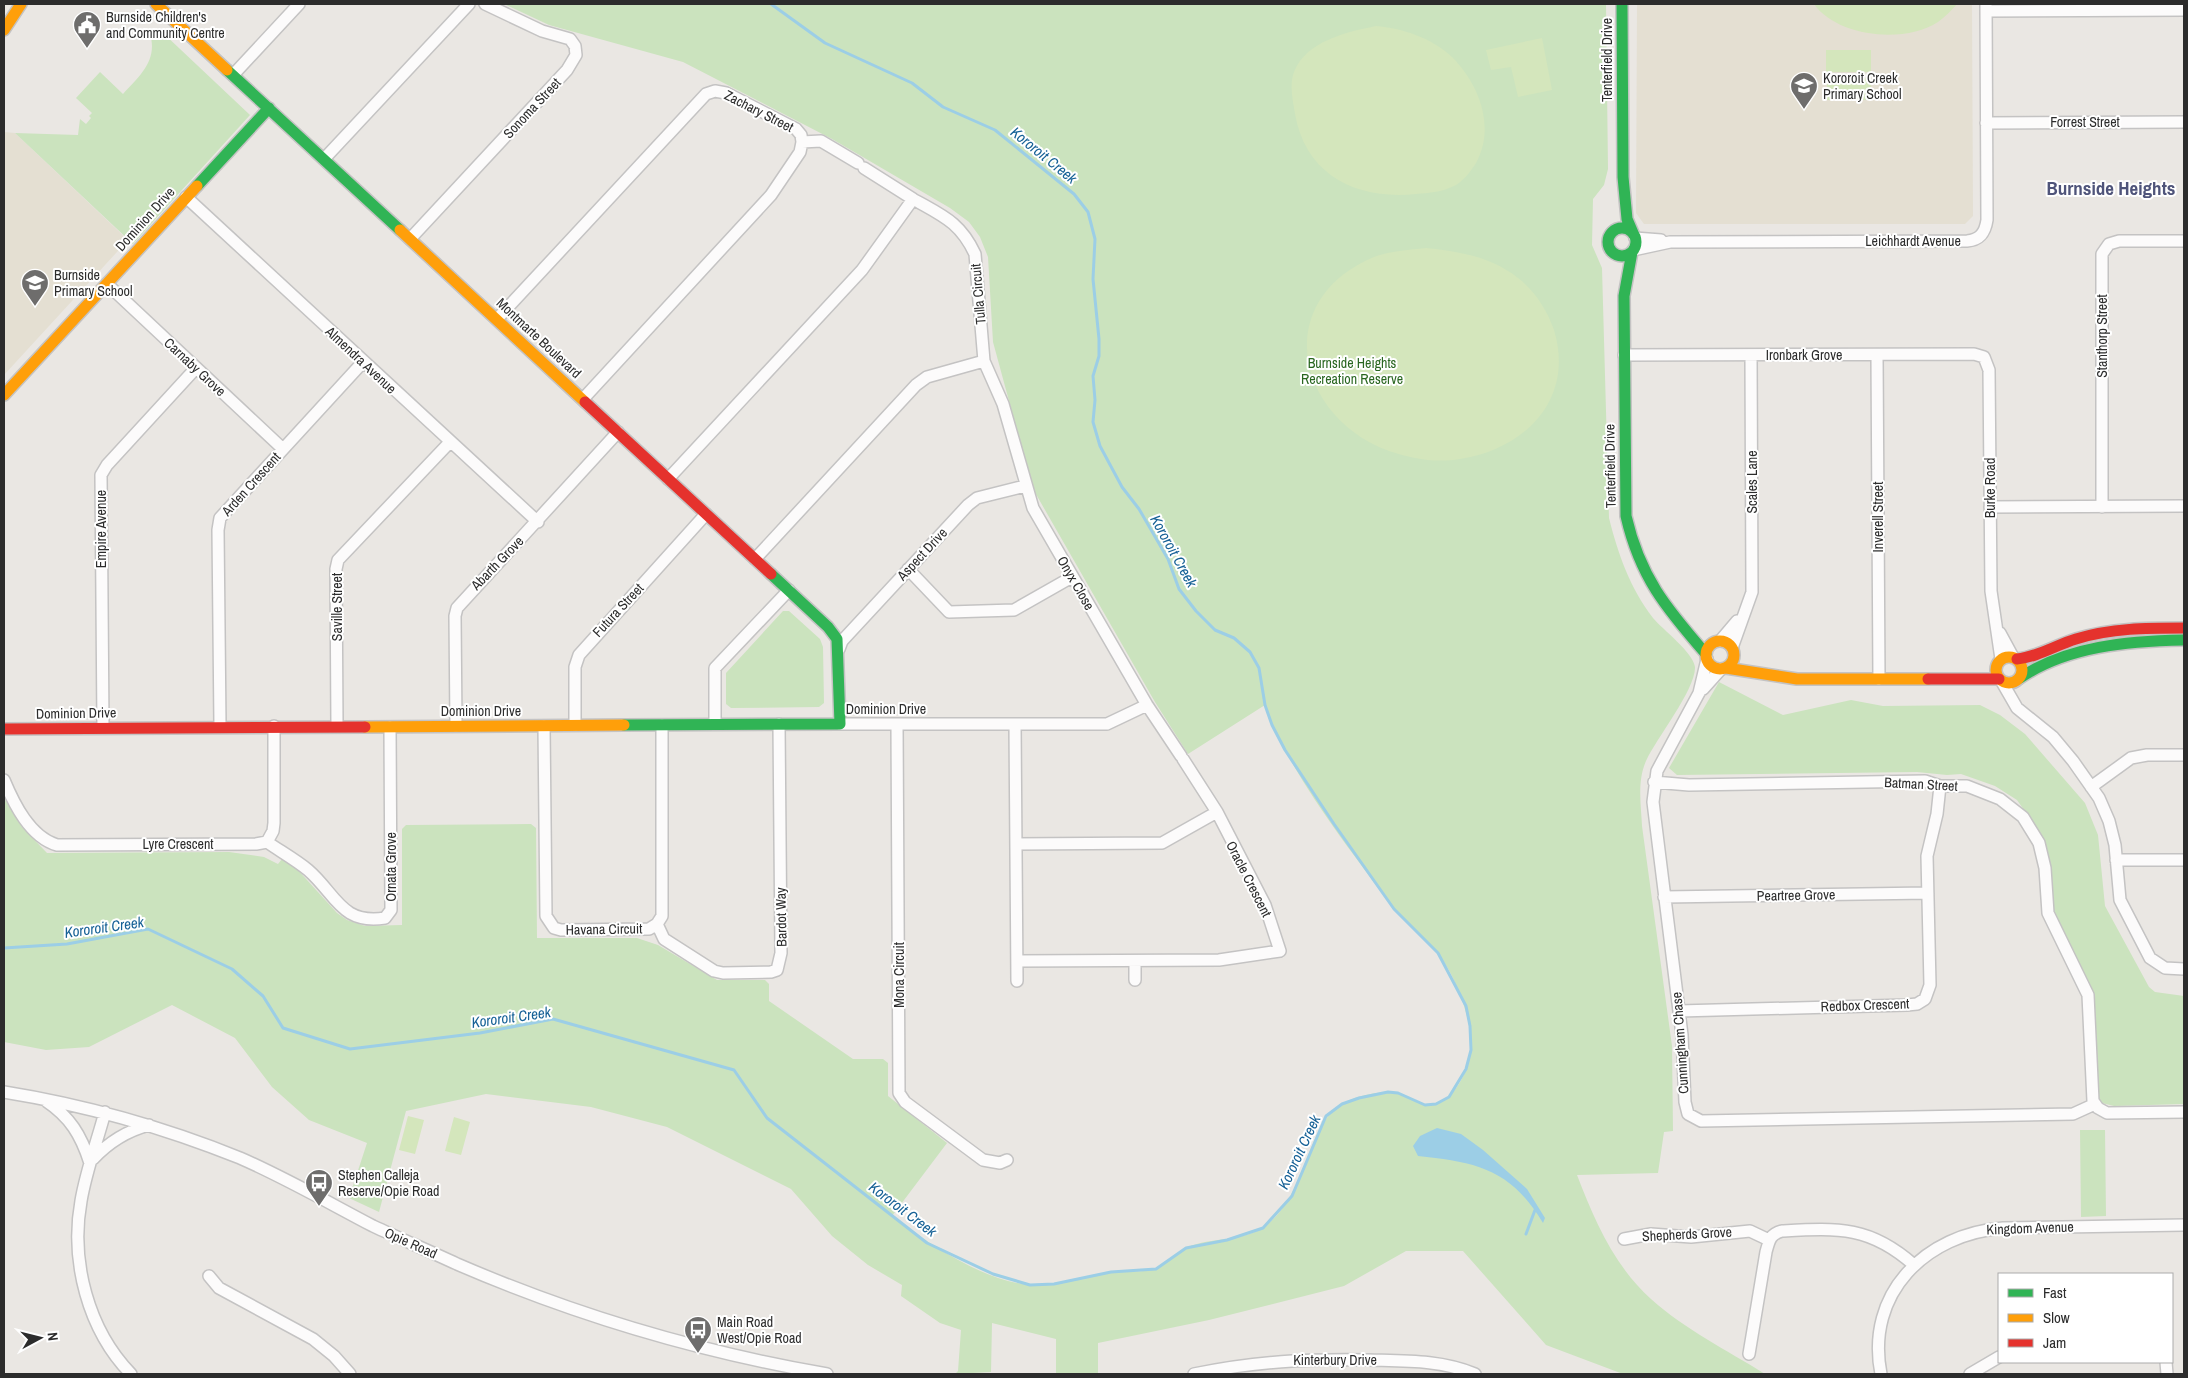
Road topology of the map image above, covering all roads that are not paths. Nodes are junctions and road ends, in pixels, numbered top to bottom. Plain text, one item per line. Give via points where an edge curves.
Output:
1 (22, 4) edge
2 (156, 4) edge
3 (299, 4) edge
4 (469, 4) edge
5 (485, 4) edge
6 (1622, 4) edge
7 (1986, 7) edge
8 (2184, 10) edge
9 (4, 30) edge
10 (233, 75) junction
11 (269, 108) junction
12 (2184, 122) edge
13 (1986, 123) junction
14 (802, 142) junction
15 (324, 159) junction
16 (1622, 177) junction
17 (186, 197) junction
18 (913, 199) junction
19 (1611, 235) junction
20 (1634, 235) junction
21 (410, 239) junction
22 (2184, 241) edge
23 (1670, 242) junction
24 (1633, 251) junction
25 (1613, 253) junction
26 (107, 284) junction
27 (1624, 296) junction
28 (496, 319) junction
29 (1624, 355) junction
30 (1751, 355) junction
31 (1877, 355) junction
32 (1984, 358) joint
33 (984, 361) junction
34 (363, 362) junction
35 (196, 368) junction
36 (4, 395) edge
37 (583, 399) junction
38 (618, 432) junction
39 (450, 442) junction
40 (283, 449) junction
41 (668, 478) junction
42 (1025, 486) junction
43 (2184, 506) edge
44 (1990, 507) junction
45 (2102, 507) junction
46 (706, 514) junction
47 (538, 522) junction
48 (755, 559) junction
49 (908, 569) junction
50 (1072, 577) junction
51 (789, 590) junction
52 (1747, 607) junction
53 (1995, 620) junction
54 (1678, 622) junction
55 (2184, 628) edge
56 (2184, 640) edge
57 (1718, 641) junction
58 (839, 649) junction
59 (1733, 650) junction
60 (1706, 656) junction
61 (2015, 658) junction
62 (2000, 660) junction
63 (1724, 668) junction
64 (1762, 672) junction
65 (1879, 679) junction
66 (1962, 679) junction
67 (2019, 679) junction
68 (2000, 680) junction
69 (1699, 693) junction
70 (1147, 705) junction
71 (2024, 714) junction
72 (714, 724) junction
73 (779, 724) junction
74 (840, 724) junction
75 (897, 724) junction
76 (1015, 724) junction
77 (576, 725) junction
78 (662, 725) junction
79 (220, 726) junction
80 (274, 726) junction
81 (337, 726) junction
82 (456, 726) junction
83 (544, 726) junction
84 (103, 727) junction
85 (390, 727) junction
86 (4, 729) edge
87 (2184, 754) edge
88 (1182, 758) joint
89 (4, 780) edge
90 (1654, 782) junction
91 (1940, 786) junction
92 (2091, 787) junction
93 (1217, 812) junction
94 (267, 842) junction
95 (1016, 844) junction
96 (2116, 860) junction
97 (2184, 860) edge
98 (1928, 893) junction
99 (1664, 898) junction
100 (657, 924) junction
101 (1017, 961) junction
102 (1135, 961) junction
103 (2184, 969) edge
104 (1017, 980) dead end
105 (1135, 980) dead end
106 (1679, 1011) junction
107 (4, 1092) edge
108 (42, 1098) junction
109 (2095, 1104) junction
110 (105, 1112) junction
111 (2184, 1112) edge
112 (150, 1125) junction
113 (1006, 1160) dead end
114 (90, 1163) junction
115 (2184, 1225) edge
116 (1624, 1239) dead end
117 (1769, 1240) junction
118 (1914, 1265) junction
119 (209, 1276) dead end
120 (1749, 1354) dead end
121 (1998, 1358) edge
122 (131, 1374) edge
123 (350, 1374) edge
124 (827, 1374) edge
125 (1194, 1374) edge
126 (1475, 1374) edge
127 (1881, 1374) edge
128 (1970, 1374) edge

1 - 9 street
2 - 10 street, Montmarte Boulevard
3 - 10 street
4 - 15 street
5 - 21 street, Sonoma Street via 542,31 570,39 576,55 567,70
6 - 16 street, Tenterfield Drive
7 - 8 street
7 - 13 street, Leichhardt Avenue
10 - 11 street, Montmarte Boulevard
11 - 15 street, Montmarte Boulevard
11 - 17 street, Dominion Drive
12 - 13 street, Forrest Street
13 - 23 street, Leichhardt Avenue via 1987,220 1984,232 1976,239
14 - 18 street, Tulla Circuit via 821,140
14 - 28 street, Zachary Street via 796,128 719,91 706,94
14 - 37 street, Zachary Street via 800,152 771,195
15 - 21 street, Montmarte Boulevard
16 - 19 street, Tenterfield Drive
16 - 20 street, Tenterfield Drive via 1626,219
17 - 26 street, Dominion Drive
17 - 34 street, Almendra Avenue
18 - 33 street, Tulla Circuit via 952,221 971,247 976,264
18 - 41 street via 862,270
19 - 20 street via 1621,229
19 - 25 street via 1608,243
20 - 23 street, Leichhardt Avenue
20 - 24 street
21 - 28 street, Montmarte Boulevard
22 - 45 street, Stanthorp Street via 2119,241 2109,244 2102,254
23 - 24 street, Leichhardt Avenue
24 - 25 street via 1624,256
24 - 27 street, Tenterfield Drive
25 - 27 street, Tenterfield Drive
26 - 35 street, Carnaby Grove
26 - 36 street, Dominion Drive
27 - 29 street, Tenterfield Drive
28 - 37 street, Montmarte Boulevard
29 - 30 street, Ironbark Grove
29 - 54 street, Tenterfield Drive via 1624,499 1629,534 1647,581
30 - 31 street, Ironbark Grove
30 - 52 street, Scales Lane via 1753,584 1752,598
31 - 32 street, Ironbark Grove via 1974,354
31 - 65 street, Inverell Street
32 - 44 street, Burke Road via 1990,370
33 - 42 street, Onyx Close via 1003,404
33 - 48 street via 927,377 916,385
34 - 39 street, Almendra Avenue
34 - 40 street, Arden Crescent
35 - 40 street, Carnaby Grove
35 - 84 street, Empire Avenue via 107,464 102,475
37 - 38 street, Montmarte Boulevard
38 - 41 street, Montmarte Boulevard
38 - 47 street, Abarth Grove
39 - 47 street, Almendra Avenue
39 - 81 street, Saville Street via 338,560
40 - 79 street, Arden Crescent via 223,513 219,523
41 - 46 street, Montmarte Boulevard
42 - 49 street, Aspect Drive via 977,498
42 - 50 street, Onyx Close via 1032,508
43 - 45 street
44 - 45 street
44 - 53 street, Burke Road via 1991,591
46 - 48 street, Montmarte Boulevard
46 - 77 street, Futura Street via 579,656 575,667
47 - 82 street, Abarth Grove via 457,608
48 - 51 street, Montmarte Boulevard
49 - 50 street via 949,612 1014,610
49 - 58 street, Aspect Drive via 842,641
50 - 70 street, Onyx Close
51 - 58 street, Montmarte Boulevard via 828,627 837,639
51 - 72 street via 715,668
52 - 57 street, Scales Lane
52 - 59 street, Scales Lane
53 - 61 street, Burke Road
53 - 62 street, Burke Road
54 - 57 street, Tenterfield Drive via 1702,637
54 - 60 street, Tenterfield Drive
55 - 61 street via 2125,629 2092,634 2036,656
56 - 67 street via 2133,641 2098,646 2042,665
57 - 59 street
57 - 60 street via 1709,646
58 - 74 street, Montmarte Boulevard
59 - 63 street via 1732,661
59 - 64 street
60 - 63 street via 1713,667
60 - 69 street, Cunningham Chase
61 - 62 street
61 - 67 street via 2023,670
62 - 66 street via 1984,671
62 - 68 street via 1996,670
63 - 64 street
63 - 69 street, Cunningham Chase
64 - 65 street via 1798,679
65 - 66 street
66 - 68 street
67 - 68 street via 2010,684
67 - 71 street via 2018,693
68 - 71 street
69 - 90 street, Cunningham Chase via 1659,764
70 - 76 street, Dominion Drive via 1107,724
70 - 88 street, Onyx Close
71 - 92 street via 2053,737
72 - 73 street, Dominion Drive
72 - 78 street, Dominion Drive
73 - 74 street, Dominion Drive
73 - 100 street, Bardot Way via 782,953 778,970 714,971 664,939
74 - 75 street, Dominion Drive
75 - 76 street, Dominion Drive
75 - 113 street, Mona Circuit via 899,1093 905,1102 983,1160 1000,1163
76 - 95 street
77 - 78 street, Dominion Drive
77 - 83 street, Dominion Drive
78 - 100 street, Havana Circuit via 662,916
79 - 80 street, Dominion Drive
79 - 84 street, Dominion Drive
80 - 81 street, Dominion Drive
80 - 94 street via 274,823
81 - 85 street, Dominion Drive
82 - 83 street, Dominion Drive
82 - 85 street, Dominion Drive
83 - 100 street, Havana Circuit via 546,916 550,924 561,930 649,929
84 - 86 street, Dominion Drive
85 - 94 street, Ornata Grove via 391,910 385,918 362,919 351,915 308,870
87 - 92 street via 2131,758
88 - 93 street, Oracle Crescent
89 - 94 street, Lyre Crescent via 20,811 36,832 43,839 57,844
90 - 91 street, Batman Street via 1689,785 1925,781
90 - 99 street, Cunningham Chase via 1654,826
91 - 98 street, Redbox Crescent via 1927,856
91 - 109 street, Batman Street via 1967,786 2000,800 2023,817 2039,843 2045,868 2048,913 2088,995 2091,1092
92 - 96 street via 2109,821
93 - 95 street via 1162,843
93 - 102 street, Oracle Crescent via 1265,905 1279,957
95 - 101 street
96 - 97 street
96 - 103 street via 2120,900 2150,958 2165,968
98 - 99 street, Peartree Grove
98 - 106 street, Redbox Crescent via 1929,992 1922,1002
99 - 106 street, Cunningham Chase
101 - 102 street, Oracle Crescent
101 - 104 street
102 - 105 street
106 - 109 street, Cunningham Chase via 1685,1102 1688,1114 1696,1120 2073,1114
107 - 108 street, Opie Road
108 - 110 street, Opie Road
108 - 114 street via 73,1124
109 - 111 street via 2107,1113
110 - 112 street, Opie Road
110 - 114 street
112 - 114 street via 120,1136
112 - 124 street, Opie Road via 242,1160 382,1230 521,1290 664,1337 762,1362
114 - 122 street via 78,1218 79,1263 94,1318 110,1347
115 - 118 street, Kingdom Avenue via 1978,1230 1938,1246
116 - 117 street, Shepherds Grove via 1651,1234 1691,1237 1750,1231
117 - 118 street via 1782,1231 1856,1232 1885,1243
117 - 120 street
118 - 127 street, Kingdom Avenue via 1894,1292 1884,1316 1879,1342
119 - 123 street via 219,1288 324,1347
121 - 128 street
125 - 126 street, Kinterbury Drive via 1271,1361 1330,1360 1433,1362

